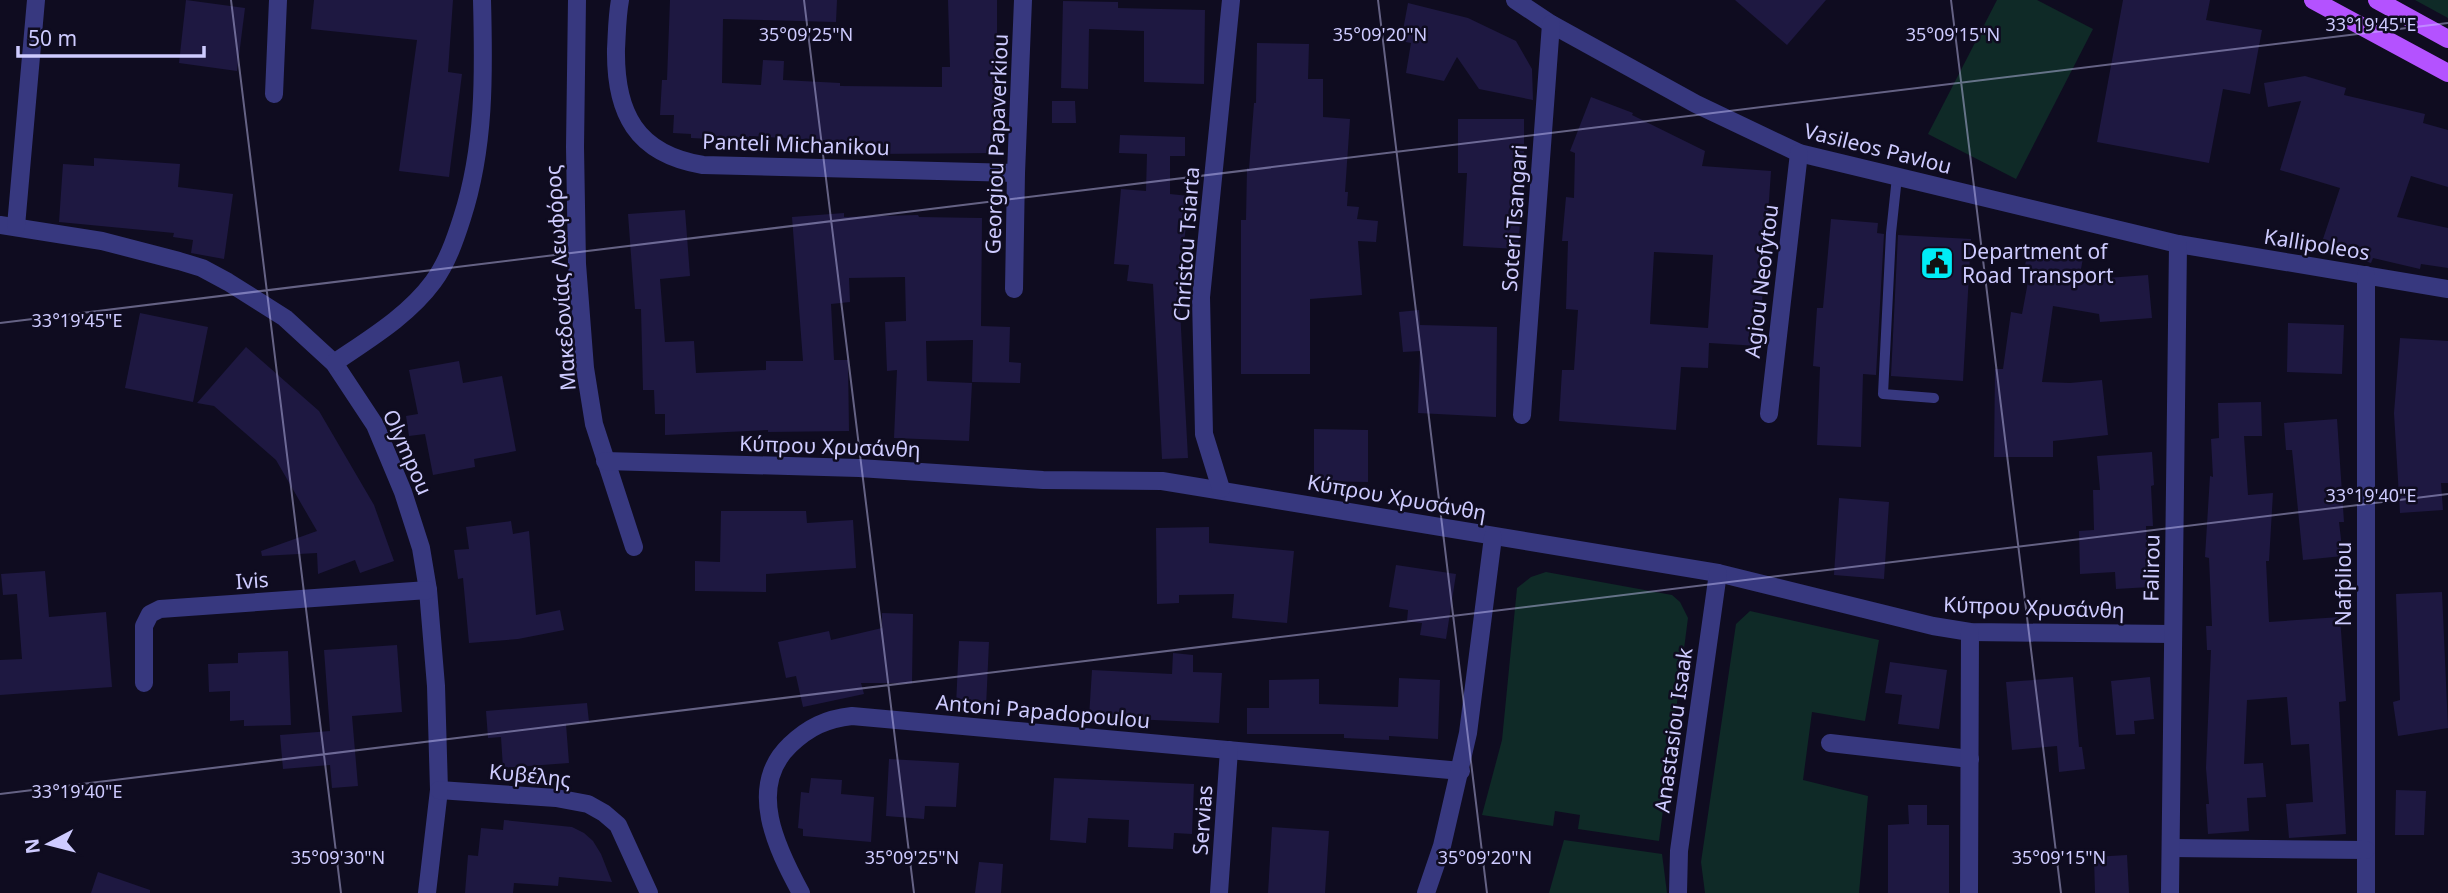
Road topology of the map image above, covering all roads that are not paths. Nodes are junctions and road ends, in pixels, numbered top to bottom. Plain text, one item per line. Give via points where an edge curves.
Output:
1 (36, 0) edge
2 (278, 0) edge
3 (482, 0) edge
4 (578, 0) edge
5 (620, 0) edge
6 (1024, 0) edge
7 (1231, 0) edge
8 (1515, 0) edge
9 (2313, 0) edge
10 (2377, 0) edge
11 (1551, 24) junction
12 (2448, 39) edge
13 (2448, 74) edge
14 (274, 94) dead end
15 (1799, 153) junction
16 (1016, 173) junction
17 (1897, 177) junction
18 (8, 226) edge
19 (2178, 244) junction
20 (2366, 275) junction
21 (1014, 289) dead end
22 (2448, 289) edge
23 (334, 363) junction
24 (1934, 398) dead end
25 (1769, 414) dead end
26 (1522, 415) dead end
27 (605, 461) junction
28 (1221, 489) junction
29 (1493, 537) junction
30 (634, 547) dead end
31 (1718, 573) junction
32 (428, 590) junction
33 (1970, 632) junction
34 (2173, 634) junction
35 (144, 683) dead end
36 (1830, 743) dead end
37 (1229, 750) junction
38 (1970, 759) junction
39 (1461, 771) junction
40 (439, 790) junction
41 (2171, 848) junction
42 (2366, 850) junction
43 (427, 893) edge
44 (649, 893) edge
45 (801, 893) edge
46 (1219, 893) edge
47 (1426, 893) edge
48 (1678, 893) edge
49 (1969, 893) edge
50 (2170, 893) edge
51 (2366, 893) edge

1 - 18 street
2 - 14 street
3 - 23 street via 478,148 453,246 433,282 400,317
4 - 27 street, Μακεδονίας Λεωφόρος via 577,264 585,368
5 - 16 street, Panteli Michanikou via 616,57 620,98 626,117 647,143 663,154 703,165
6 - 16 street, Georgiou Papaverkiou
7 - 28 street, Christou Tsiarta via 1201,297 1204,433
8 - 11 street, Vasileos Pavlou
9 - 13 main road
10 - 12 main road
11 - 15 street, Vasileos Pavlou via 1696,104
11 - 26 street, Soteri Tsangari
15 - 17 street, Vasileos Pavlou
15 - 25 street, Agiou Neofytou
16 - 21 street, Georgiou Papaverkiou
17 - 19 street, Vasileos Pavlou
17 - 24 lane via 1883,394
18 - 23 street, Olympou via 102,240 202,268 285,318
19 - 20 street, Kallipoleos
19 - 34 street, Falirou
20 - 22 street, Kallipoleos
20 - 42 street, Nafpliou
23 - 32 street, Olympou via 375,425 403,492 421,548
27 - 28 street, Κύπρου Χρυσάνθη via 1162,481
27 - 30 street, Μακεδονίας Λεωφόρος
28 - 29 street, Κύπρου Χρυσάνθη
29 - 31 street, Κύπρου Χρυσάνθη
29 - 39 street
31 - 33 street, Κύπρου Χρυσάνθη
31 - 48 street, Anastasiou Isaak via 1679,851
32 - 35 street, Ivis via 160,609 150,614 144,626
32 - 40 street, Olympou
33 - 34 street, Κύπρου Χρυσάνθη
33 - 38 street
34 - 41 street, Falirou
36 - 38 street
37 - 39 street, Antoni Papadopoulou
37 - 45 street, Antoni Papadopoulou via 852,716 824,721 782,753 767,788 773,835
37 - 46 street, Servias
38 - 49 street
39 - 47 street
40 - 43 street, Olympou
40 - 44 street, Κυβέλης via 588,804 618,825
41 - 42 street
41 - 50 street, Falirou
42 - 51 street, Nafpliou

